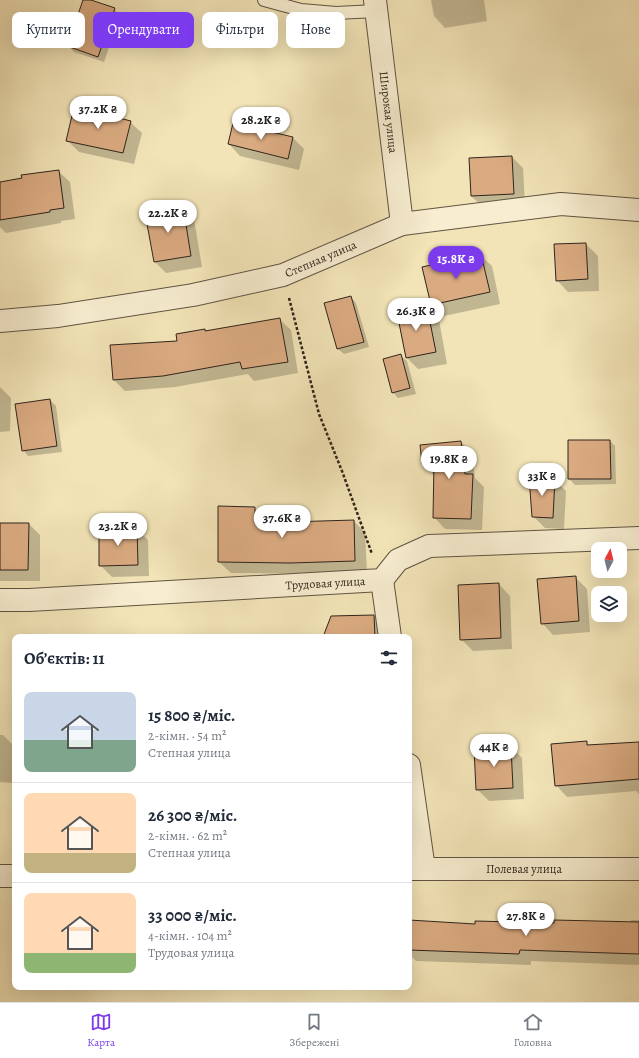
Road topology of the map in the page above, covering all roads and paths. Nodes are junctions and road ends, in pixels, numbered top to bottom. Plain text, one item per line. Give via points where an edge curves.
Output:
1 (264, 0) edge
2 (375, 6) edge
3 (639, 210) edge
4 (402, 224) junction
5 (283, 274) junction
6 (0, 321) edge
7 (639, 538) edge
8 (382, 580) junction
9 (0, 600) edge
10 (390, 634) edge
11 (412, 803) edge
12 (417, 869) edge
13 (639, 869) edge
14 (0, 876) edge
15 (12, 876) edge

1 - 2 lane via 301,10 336,12
2 - 4 street, Широкая улица
3 - 4 street, Степная улица via 561,204
4 - 5 street, Степная улица
5 - 6 street, Степная улица via 193,295 58,316
5 - 8 path via 319,414
7 - 8 street, Трудовая улица via 429,546 398,560
8 - 9 street, Трудовая улица
8 - 10 street
11 - 12 street
12 - 13 street, Полевая улица
14 - 15 street

